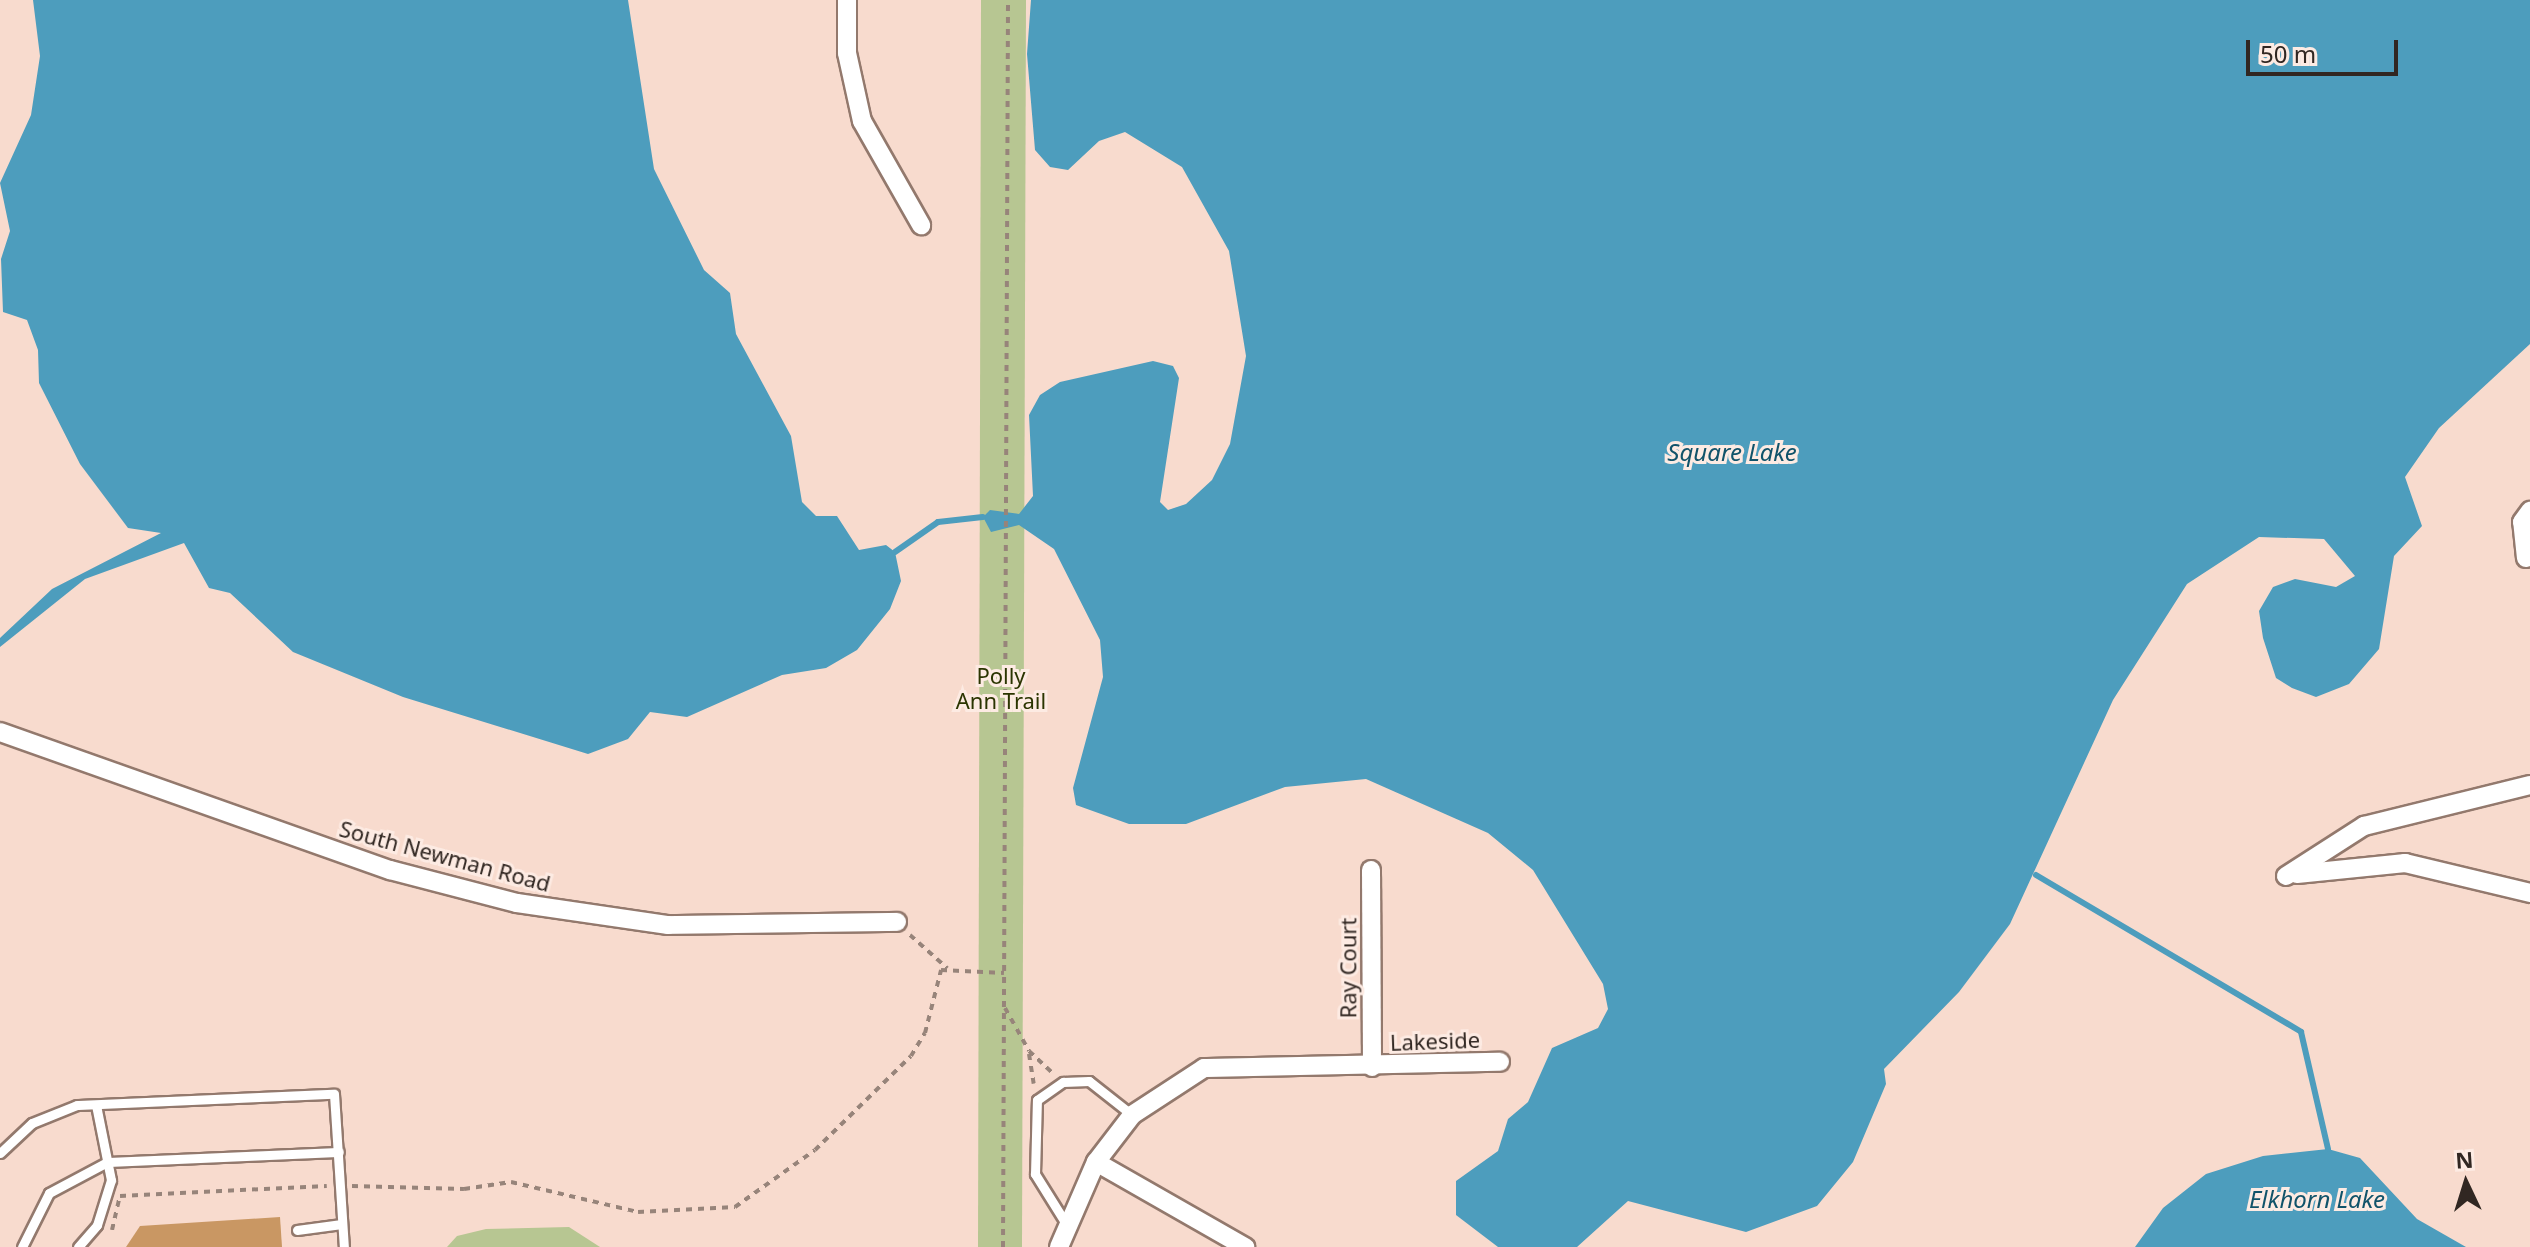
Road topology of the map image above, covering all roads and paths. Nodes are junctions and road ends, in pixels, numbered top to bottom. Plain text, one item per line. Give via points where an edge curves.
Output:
1 (847, 0) edge
2 (1008, 0) edge
3 (921, 225) dead end
4 (2530, 511) edge
5 (2526, 558) dead end
6 (0, 732) edge
7 (2530, 785) edge
8 (1371, 870) dead end
9 (2530, 893) edge
10 (897, 922) joint
11 (947, 968) junction
12 (1004, 973) junction
13 (1004, 1006) junction
14 (1029, 1051) junction
15 (1500, 1062) dead end
16 (1372, 1067) junction
17 (1063, 1082) junction
18 (1037, 1100) junction
19 (96, 1105) junction
20 (1132, 1115) junction
21 (339, 1152) junction
22 (0, 1153) edge
23 (107, 1162) junction
24 (1096, 1162) junction
25 (340, 1186) junction
26 (1065, 1222) junction
27 (342, 1224) junction
28 (297, 1230) dead end
29 (108, 1235) dead end
30 (22, 1247) edge
31 (78, 1247) edge
32 (344, 1247) edge
33 (1003, 1247) edge
34 (1059, 1247) edge
35 (1245, 1247) edge

1 - 3 street via 847,53 862,121
2 - 12 path
4 - 5 street via 2522,522
6 - 10 street, South Newman Road via 390,870 517,903 668,925
7 - 9 street via 2364,826 2286,876 2341,864 2405,863
8 - 16 street, Ray Court
10 - 11 path
11 - 12 path
11 - 25 path via 938,973 925,1033 894,1075 815,1150 735,1207 638,1212 511,1182 464,1189
12 - 13 path
13 - 14 path
13 - 33 path
14 - 17 path
14 - 18 path
15 - 16 street, Lakeside
16 - 20 street, Lakeside via 1204,1068
17 - 18 lane
17 - 20 lane via 1095,1084
18 - 26 lane via 1035,1174
19 - 21 lane via 334,1094
19 - 22 lane via 32,1123
19 - 23 lane
20 - 24 street, Lakeside
21 - 23 lane
21 - 25 lane
23 - 30 lane via 49,1193
23 - 31 lane via 107,1201
24 - 26 street, Lakeside
24 - 35 street
25 - 27 lane
25 - 29 path via 120,1196 122,1211
26 - 34 street, Lakeside
27 - 28 lane
27 - 32 lane

